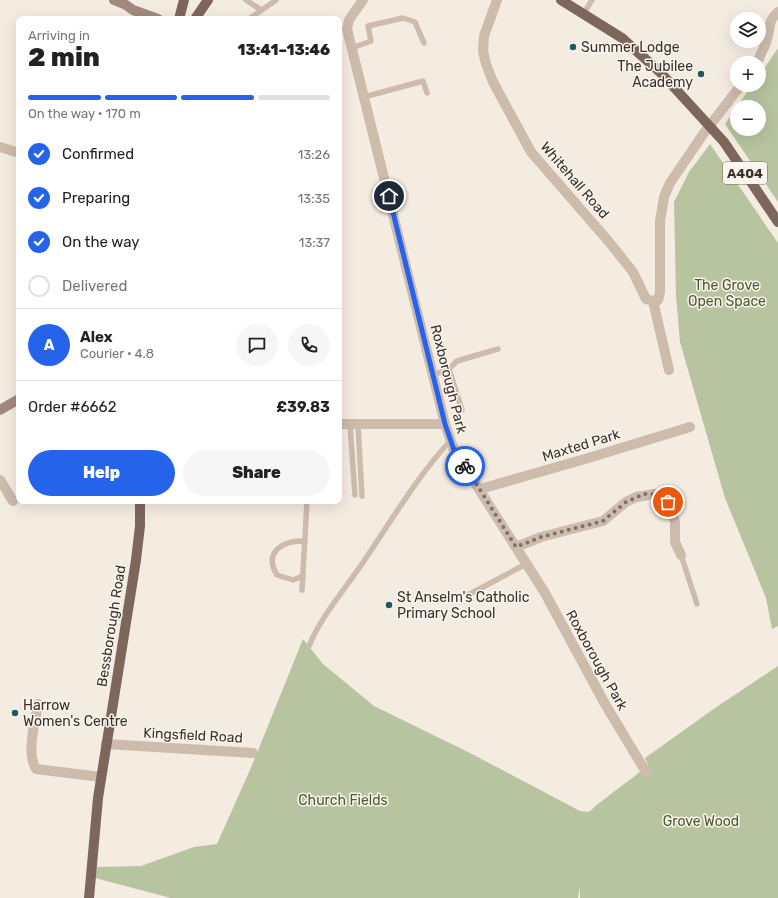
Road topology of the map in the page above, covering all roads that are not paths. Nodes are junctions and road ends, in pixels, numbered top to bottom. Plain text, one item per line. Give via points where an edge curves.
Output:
1 (114, 0) edge
2 (184, 0) edge
3 (208, 0) edge
4 (246, 0) edge
5 (276, 0) edge
6 (363, 0) edge
7 (497, 0) edge
8 (561, 0) edge
9 (592, 0) edge
10 (260, 10) junction
11 (778, 12) edge
12 (584, 13) junction
13 (150, 16) edge
14 (180, 16) edge
15 (197, 16) edge
16 (253, 16) edge
17 (766, 31) edge
18 (424, 43) dead end
19 (352, 48) junction
20 (736, 92) edge
21 (427, 93) dead end
22 (364, 97) junction
23 (709, 126) junction
24 (0, 147) edge
25 (16, 152) edge
26 (778, 222) edge
27 (653, 301) junction
28 (498, 349) dead end
29 (449, 369) junction
30 (669, 370) dead end
31 (433, 374) junction
32 (16, 401) edge
33 (0, 410) edge
34 (462, 410) dead end
35 (342, 424) edge
36 (445, 424) junction
37 (354, 425) junction
38 (690, 427) dead end
39 (450, 441) junction
40 (0, 480) edge
41 (480, 489) junction
42 (356, 495) dead end
43 (362, 496) dead end
44 (13, 501) dead end
45 (140, 504) edge
46 (307, 504) edge
47 (305, 541) junction
48 (516, 547) junction
49 (681, 555) joint
50 (526, 564) junction
51 (302, 576) junction
52 (302, 590) dead end
53 (468, 594) dead end
54 (697, 604) dead end
55 (309, 646) dead end
56 (38, 704) dead end
57 (106, 744) junction
58 (253, 753) dead end
59 (646, 772) dead end
60 (101, 777) junction
61 (89, 898) edge

1 - 13 street
2 - 14 main road
3 - 15 main road
4 - 10 lane
5 - 10 lane
6 - 19 street, Roxborough Park via 349,20 347,29
7 - 27 street, Whitehall Road via 484,36 483,51 492,82 531,152 624,260 646,299
8 - 12 main road, A404
9 - 12 lane
10 - 16 lane
11 - 17 street
12 - 23 main road, A404 via 622,38 661,73
18 - 19 lane via 415,22 403,18 368,26 371,41
19 - 22 street, Roxborough Park
20 - 23 street
21 - 22 lane via 423,81
22 - 31 street, Roxborough Park
23 - 26 main road, A404 via 724,142
23 - 27 street via 670,183 664,197 660,221 660,292 658,300
24 - 25 street
27 - 30 street, Whitehall Road
28 - 29 lane via 457,361
29 - 31 lane
29 - 34 lane
31 - 36 street, Roxborough Park
32 - 33 street
35 - 37 street
36 - 37 street
36 - 39 street, Roxborough Park
37 - 42 lane
37 - 43 lane
38 - 41 street, Maxted Park
39 - 41 street, Roxborough Park
39 - 55 lane via 330,610
40 - 44 street
41 - 48 street, Roxborough Park
45 - 57 main road, Bessborough Road via 136,560
46 - 47 lane
47 - 51 lane
47 - 51 lane via 291,541 278,548 273,553 272,560 277,575 293,580
48 - 49 street via 541,537 603,521 636,496 654,494 668,502 672,511 675,542
48 - 50 street, Roxborough Park
49 - 54 lane
50 - 53 lane
50 - 59 street, Roxborough Park
51 - 52 lane
56 - 60 street via 31,753 36,769
57 - 58 street, Kingsfield Road
57 - 60 main road, Bessborough Road
60 - 61 main road, Bessborough Road

